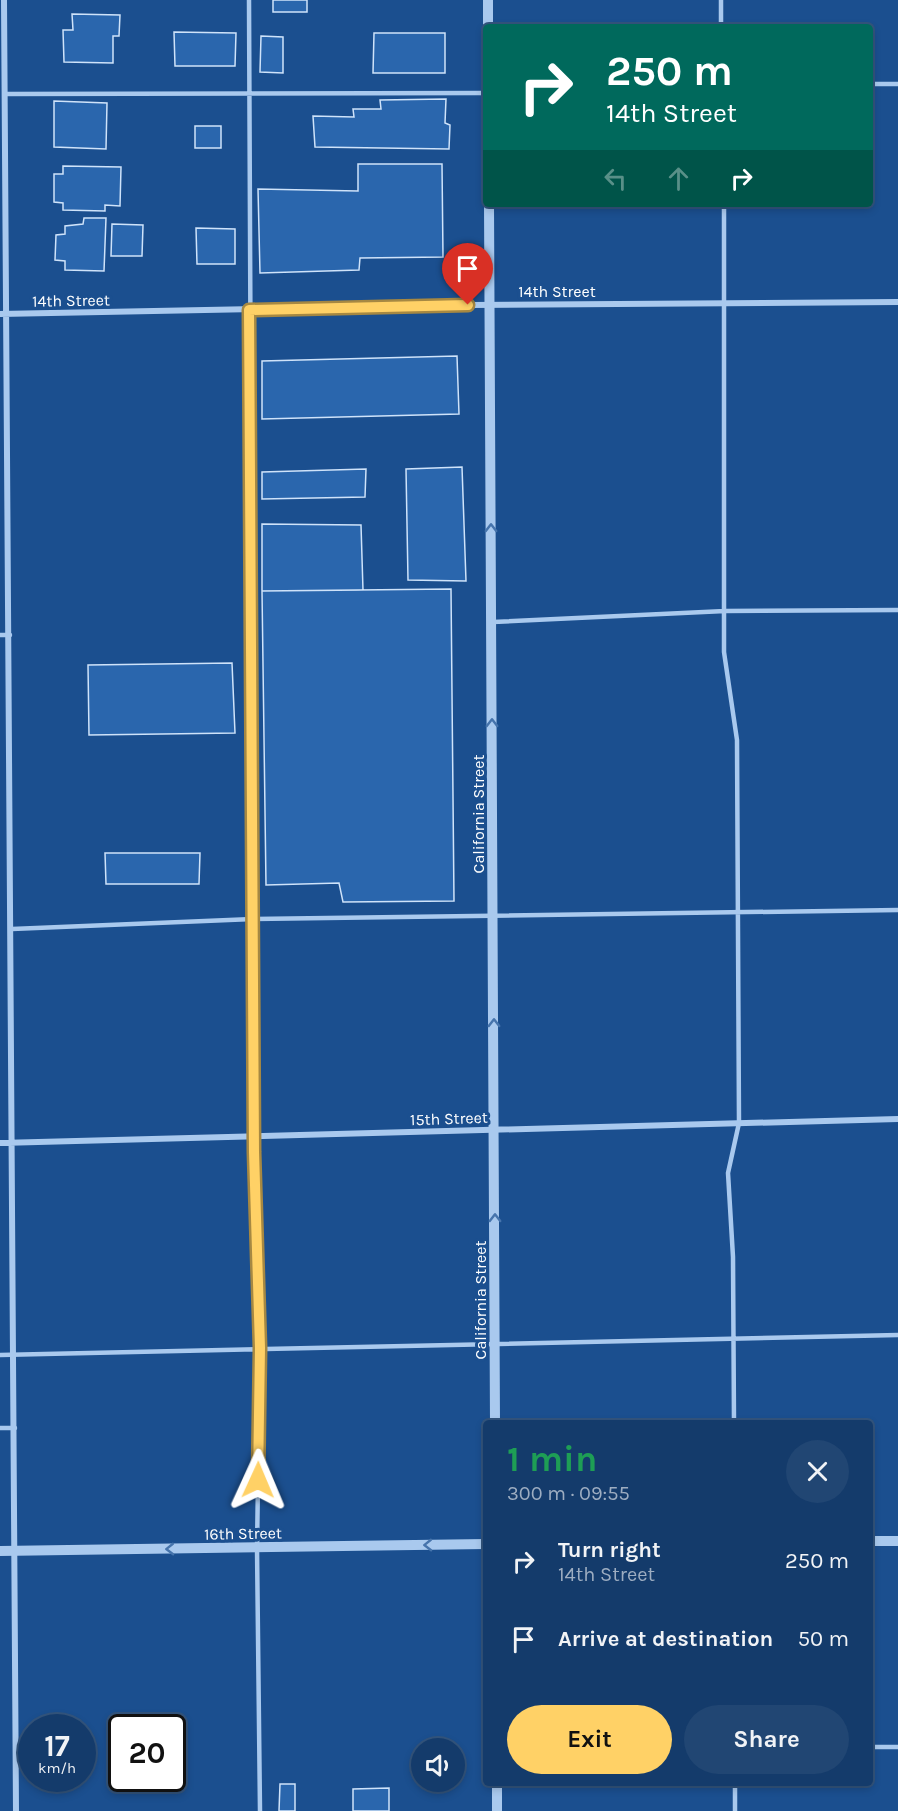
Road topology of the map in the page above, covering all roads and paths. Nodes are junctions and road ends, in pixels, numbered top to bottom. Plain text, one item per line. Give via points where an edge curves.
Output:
1 (4, 0) edge
2 (249, 0) edge
3 (488, 0) edge
4 (721, 0) edge
5 (489, 24) edge
6 (721, 24) edge
7 (873, 84) edge
8 (898, 84) edge
9 (249, 93) junction
10 (483, 93) edge
11 (6, 94) junction
12 (489, 207) edge
13 (724, 207) edge
14 (898, 302) edge
15 (725, 303) junction
16 (489, 305) junction
17 (249, 310) junction
18 (0, 314) edge
19 (8, 314) junction
20 (898, 610) edge
21 (725, 611) junction
22 (491, 622) junction
23 (0, 635) edge
24 (10, 635) junction
25 (898, 910) edge
26 (738, 912) junction
27 (494, 916) junction
28 (253, 920) junction
29 (12, 929) junction
30 (898, 1119) edge
31 (739, 1123) junction
32 (495, 1130) junction
33 (254, 1136) junction
34 (0, 1143) edge
35 (13, 1143) junction
36 (898, 1335) edge
37 (734, 1338) junction
38 (495, 1344) junction
39 (260, 1348) junction
40 (14, 1355) junction
41 (0, 1356) edge
42 (495, 1420) edge
43 (734, 1420) edge
44 (0, 1428) edge
45 (15, 1428) junction
46 (898, 1540) edge
47 (873, 1541) edge
48 (483, 1544) edge
49 (257, 1548) junction
50 (0, 1551) edge
51 (15, 1551) junction
52 (873, 1747) edge
53 (898, 1747) edge
54 (497, 1786) edge
55 (735, 1786) edge
56 (16, 1811) edge
57 (260, 1811) edge
58 (497, 1811) edge
59 (735, 1811) edge

1 - 11 street
2 - 9 lane
3 - 5 street
4 - 6 lane
7 - 8 lane
9 - 10 lane
9 - 11 lane
9 - 17 lane
11 - 19 street
12 - 16 street, California Street
13 - 15 lane
14 - 15 street, 14th Street
15 - 16 street, 14th Street
15 - 21 lane
16 - 17 street, 14th Street
22 -> 16 street, California Street
17 - 19 street, 14th Street
17 - 28 lane
18 - 19 street, 14th Street
19 - 24 street
20 - 21 lane
21 - 22 lane
21 - 26 lane via 724,652 737,740
27 -> 22 street, California Street
23 - 24 lane
24 - 29 street
25 - 26 lane
26 - 27 lane
26 - 31 lane
27 - 28 lane
32 -> 27 street, California Street
28 - 29 lane
28 - 33 lane
29 - 35 street
30 - 31 street, 15th Street
31 - 32 street, 15th Street
31 - 37 lane via 728,1173
32 - 33 street, 15th Street
38 -> 32 street, California Street
33 - 35 street, 15th Street
33 - 39 lane
34 - 35 street, 15th Street
35 - 40 street
36 - 37 lane
37 - 38 lane
37 - 43 lane
38 - 39 lane
38 - 42 street, California Street
39 - 40 lane
39 - 49 lane
40 - 41 lane
40 - 45 street
44 - 45 lane
45 - 51 street
46 - 47 street
48 -> 49 street, 16th Street
49 -> 51 street, 16th Street
49 - 57 lane
50 - 51 street, 16th Street
51 - 56 street
52 - 53 lane
54 - 58 street
55 - 59 lane

